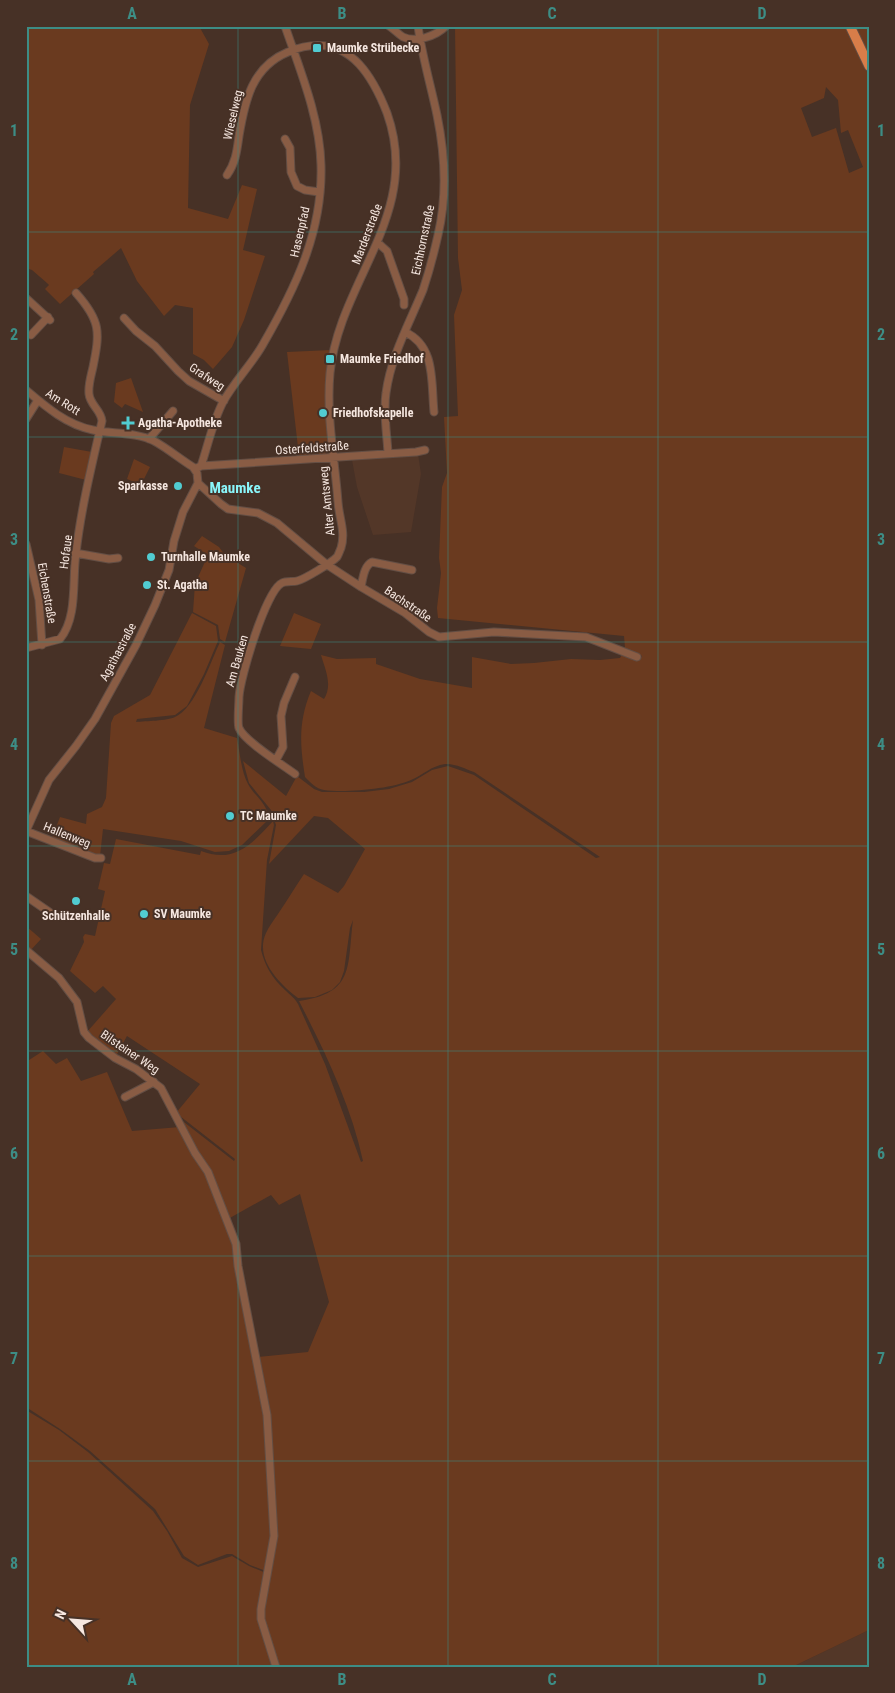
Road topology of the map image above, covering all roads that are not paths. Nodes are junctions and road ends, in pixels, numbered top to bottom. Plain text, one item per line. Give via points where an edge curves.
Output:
1 (285, 26) edge
2 (389, 26) edge
3 (418, 26) edge
4 (446, 26) edge
5 (850, 26) edge
6 (420, 38) junction
7 (293, 50) junction
8 (869, 66) edge
9 (285, 139) dead end
10 (227, 174) dead end
11 (319, 192) junction
12 (377, 242) junction
13 (76, 293) dead end
14 (26, 298) edge
15 (404, 305) dead end
16 (124, 318) dead end
17 (405, 332) junction
18 (31, 335) dead end
19 (26, 390) edge
20 (38, 400) junction
21 (224, 401) junction
22 (173, 411) dead end
23 (434, 412) dead end
24 (26, 419) edge
25 (100, 431) junction
26 (149, 439) junction
27 (425, 450) dead end
28 (388, 453) junction
29 (334, 458) junction
30 (198, 468) junction
31 (198, 483) junction
32 (26, 544) edge
33 (76, 553) junction
34 (118, 558) dead end
35 (326, 564) junction
36 (412, 570) dead end
37 (361, 587) junction
38 (42, 645) junction
39 (26, 648) edge
40 (637, 657) dead end
41 (295, 677) dead end
42 (276, 760) junction
43 (295, 774) dead end
44 (26, 831) edge
45 (100, 858) dead end
46 (26, 896) edge
47 (55, 916) dead end
48 (26, 950) edge
49 (154, 1082) junction
50 (125, 1097) dead end
51 (276, 1667) edge

1 - 7 street, Hasenpfad
2 - 6 street via 403,37
3 - 6 street, Eichhornstraße
4 - 6 street via 436,34
5 - 8 main road
6 - 17 street, Eichhornstraße via 437,118 443,194 434,255
7 - 10 street, Wieselweg via 269,62 252,85 234,162
7 - 11 street, Hasenpfad via 318,136 322,165
7 - 12 street, Marderstraße via 317,44 349,54 366,71 383,102 394,139 395,184 389,213
9 - 11 street via 290,148 291,172 297,186
11 - 21 street, Hasenpfad via 316,223 303,268 261,348
12 - 15 street via 387,251
12 - 29 street, Marderstraße via 341,326 333,356 329,388
13 - 25 street via 90,308 98,332 88,391 91,402 102,417
14 - 18 street via 49,319
16 - 21 street, Grafweg via 184,376
17 - 23 street via 414,336 426,350
17 - 28 street, Eichhornstraße via 393,359 386,394
19 - 20 street, Am Rott
20 - 24 street
20 - 25 street, Am Rott via 73,423
21 - 30 street, Grafweg
22 - 26 street
25 - 26 street, Am Rott
25 - 33 street, Hofaue
26 - 30 street, Am Rott
27 - 28 street, Osterfeldstraße
28 - 29 street, Osterfeldstraße
29 - 30 street, Osterfeldstraße
29 - 35 street, Alter Amtsweg via 343,536 338,556
30 - 31 street
31 - 35 street, Bachstraße via 228,509 258,513 271,519
31 - 44 street, Agathastraße via 183,512 169,570 136,645 90,726 49,780
32 - 38 street, Eichenstraße via 39,600
33 - 34 street
33 - 38 street, Hofaue via 68,627 60,639
35 - 37 street, Bachstraße
35 - 42 street, Am Bauken via 300,581 282,583 274,589 242,679 239,728 249,740
36 - 37 street via 369,563
37 - 40 street, Bachstraße via 439,637 494,632 586,637
38 - 39 street, Hofaue
41 - 42 street via 281,716 283,747
42 - 43 street, Am Bauken
44 - 45 street, Hallenweg
46 - 47 street
48 - 49 street, Bilsteiner Weg via 59,978 77,1002 84,1031 89,1038
49 - 50 street
49 - 51 street, Bilsteiner Weg via 168,1098 195,1154 208,1172 236,1244 266,1405 274,1536 261,1609

